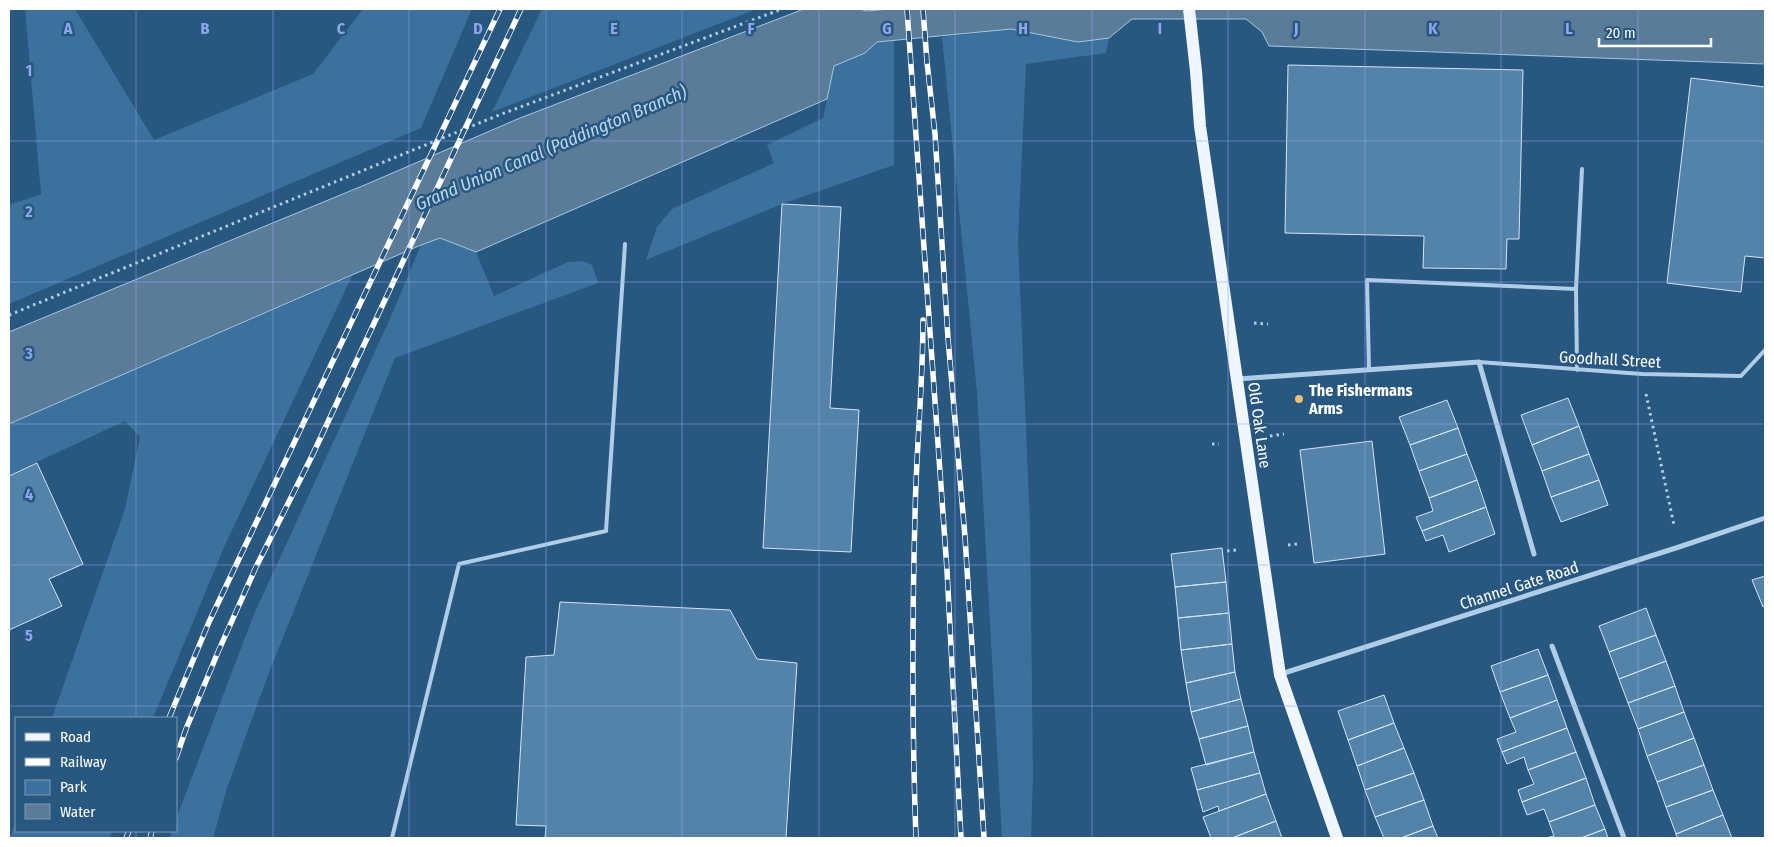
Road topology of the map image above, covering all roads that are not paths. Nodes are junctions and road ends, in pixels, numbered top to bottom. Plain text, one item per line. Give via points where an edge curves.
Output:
1 (1189, 9) edge
2 (1582, 169) dead end
3 (625, 244) dead end
4 (1576, 289) junction
5 (1765, 350) edge
6 (1478, 362) junction
7 (1369, 370) junction
8 (1577, 370) junction
9 (1237, 379) junction
10 (1765, 518) edge
11 (1534, 554) dead end
12 (1552, 646) dead end
13 (1280, 675) junction
14 (392, 838) edge
15 (1337, 838) edge
16 (1624, 838) edge

1 - 9 main road, Old Oak Lane via 1200,126
2 - 4 lane
3 - 14 lane via 606,530 459,564
4 - 7 lane via 1367,280
4 - 8 lane
5 - 8 lane, Goodhall Street via 1741,376
6 - 7 street, Goodhall Street
6 - 8 lane, Goodhall Street
6 - 11 street
7 - 9 street, Goodhall Street
9 - 13 main road, Old Oak Lane
10 - 13 street, Channel Gate Road
12 - 16 street
13 - 15 main road, Old Oak Lane

